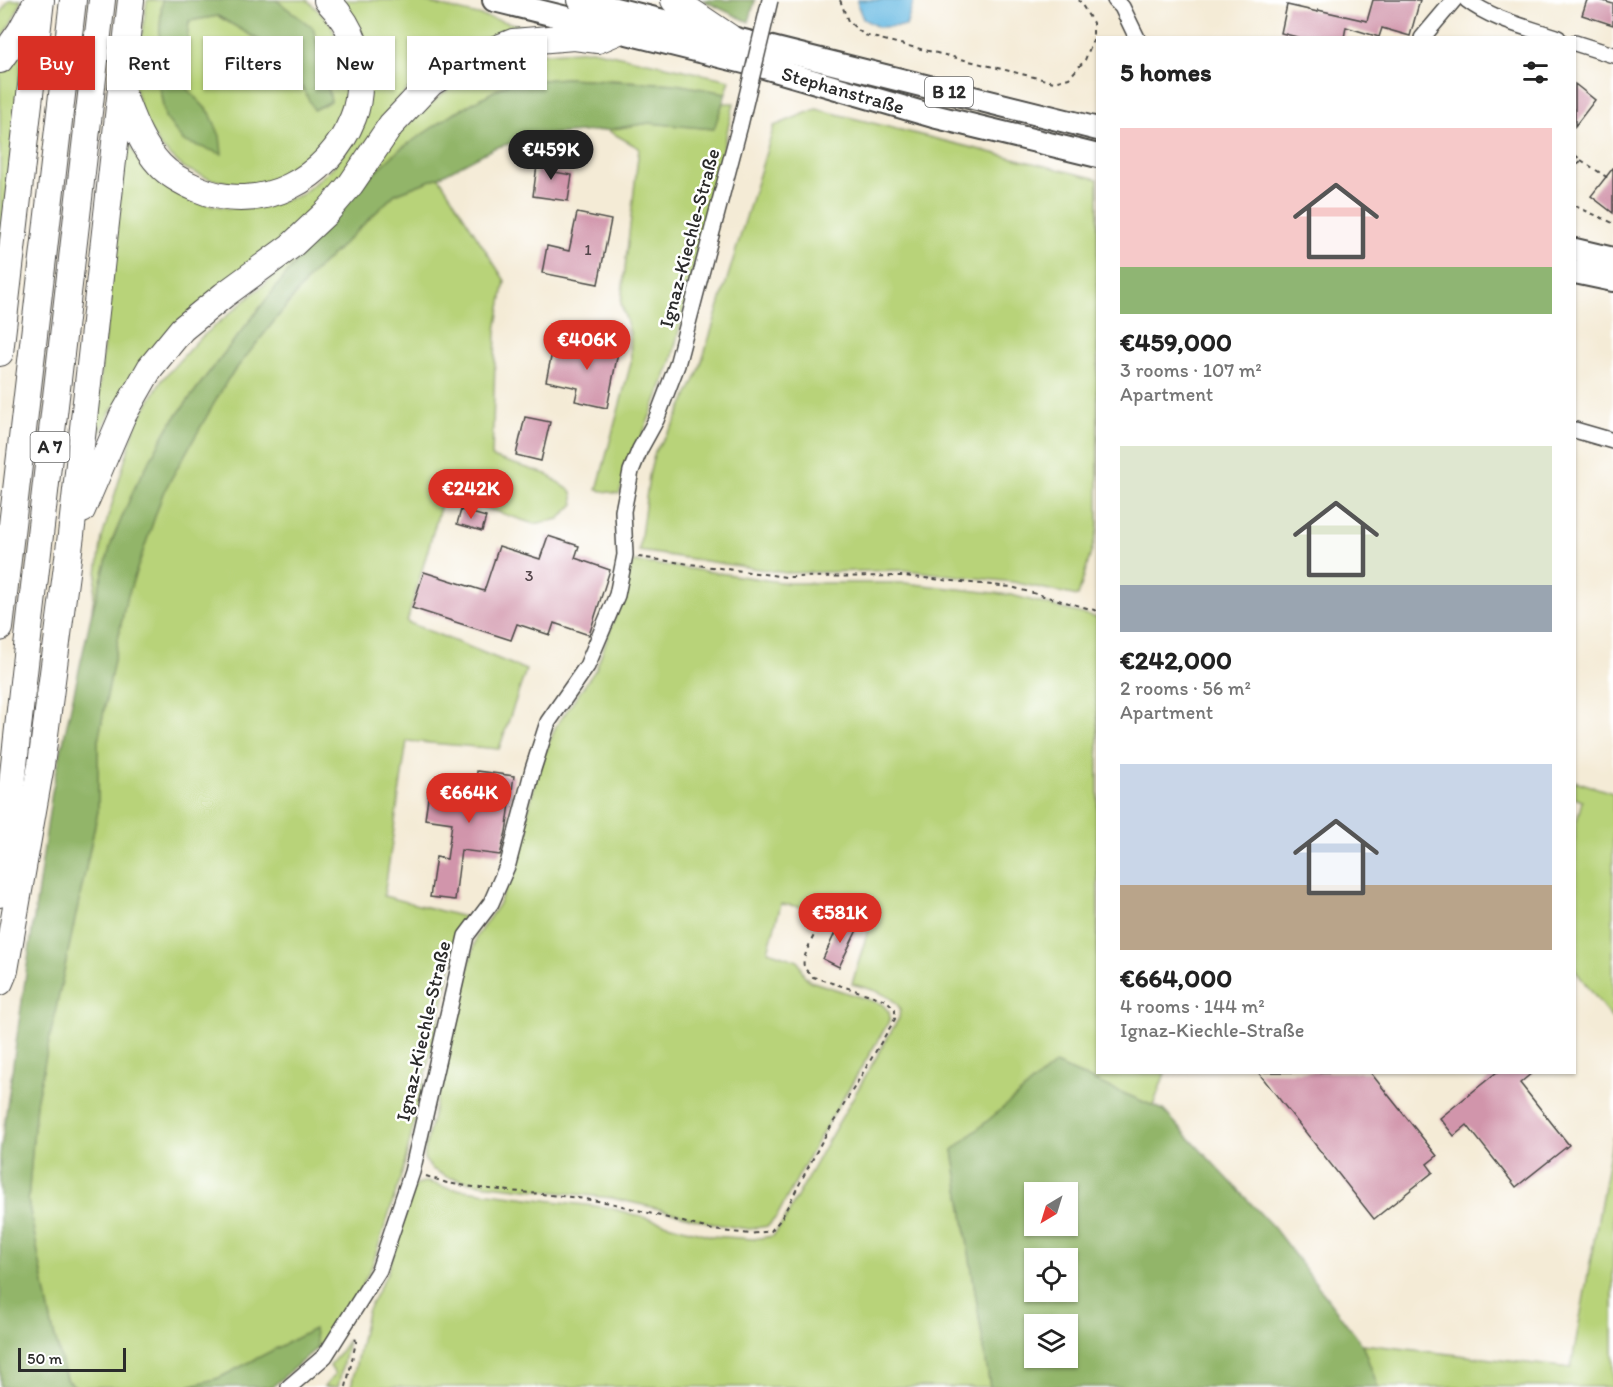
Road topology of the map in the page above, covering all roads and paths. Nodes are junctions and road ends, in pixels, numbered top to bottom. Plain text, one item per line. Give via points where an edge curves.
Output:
1 (40, 0) edge
2 (73, 0) edge
3 (102, 0) edge
4 (131, 0) edge
5 (327, 0) edge
6 (494, 0) edge
7 (579, 0) edge
8 (674, 0) edge
9 (770, 0) edge
10 (840, 0) edge
11 (1080, 0) edge
12 (1115, 0) edge
13 (1454, 0) edge
14 (1467, 0) edge
15 (619, 31) junction
16 (127, 36) edge
17 (1136, 36) edge
18 (1424, 36) edge
19 (1552, 36) edge
20 (729, 37) junction
21 (1576, 43) edge
22 (1613, 55) edge
23 (0, 60) edge
24 (120, 90) edge
25 (120, 90) edge
26 (1092, 125) edge
27 (1096, 156) edge
28 (1576, 156) edge
29 (1581, 160) junction
30 (1576, 168) edge
31 (1608, 178) dead end
32 (1576, 206) edge
33 (1613, 223) edge
34 (1576, 250) edge
35 (1613, 259) edge
36 (1576, 272) edge
37 (1613, 280) edge
38 (0, 352) edge
39 (1576, 430) edge
40 (1613, 441) edge
41 (71, 535) junction
42 (625, 555) junction
43 (1096, 610) edge
44 (0, 628) edge
45 (0, 894) edge
46 (819, 925) dead end
47 (0, 982) edge
48 (412, 1172) junction
49 (352, 1313) junction
50 (290, 1387) edge
51 (346, 1387) edge

1 - 23 highway
1 - 38 highway
2 - 44 highway, A 7
3 - 45 highway, A 7
4 - 16 highway
5 - 24 highway via 339,12 356,46 360,82 354,116 343,139 322,165 276,194 243,199 213,195 183,182 160,166 146,147
6 - 15 main road, B 12
7 - 20 main road, B 12
8 - 20 highway
9 - 42 street, Ignaz-Kiechle-Straße, bridge via 677,365 631,471 623,511
10 - 11 path via 848,21 864,35 1054,82 1069,78 1085,60 1093,40 1093,23
12 - 17 street
13 - 18 street
14 - 19 street via 1496,18
15 - 27 main road, Stephanstraße / B 12
15 - 41 highway via 598,40 574,37 513,42 468,60 430,83 391,126 327,212 291,246 182,329 150,368 122,417
20 - 26 main road, Stephanstraße / B 12
21 - 22 street
25 - 41 highway
28 - 29 path
29 - 30 path
29 - 31 path
32 - 33 path
34 - 35 main road
36 - 37 main road
39 - 40 street
41 - 47 highway via 41,765
42 - 43 path via 786,578 904,576 1011,587
42 - 48 street, Ignaz-Kiechle-Straße via 617,595 587,666 548,722 508,864 491,903 466,936
46 - 48 path via 803,966 813,977 886,1000 895,1010 895,1019 781,1219 771,1230 750,1234 713,1230 611,1203 447,1183
48 - 49 street, Ignaz-Kiechle-Straße via 379,1270
49 - 50 street, Ignaz-Kiechle-Straße via 325,1356
49 - 51 path via 356,1342

